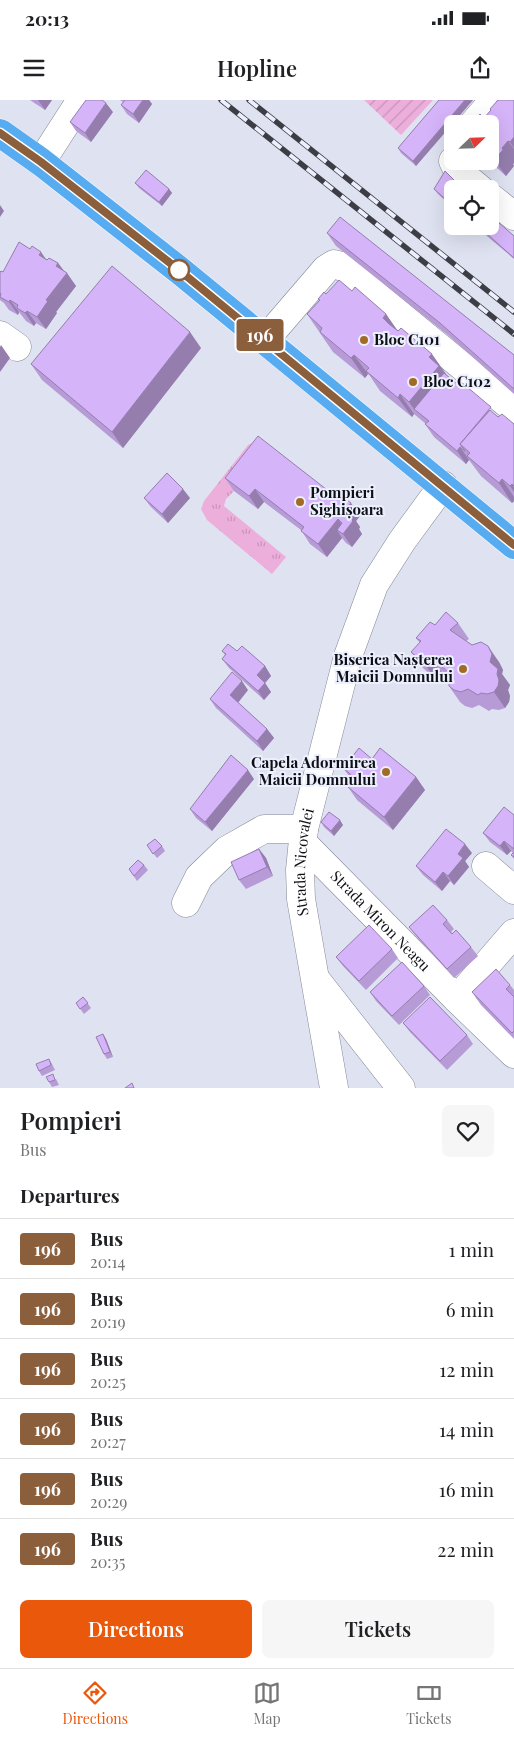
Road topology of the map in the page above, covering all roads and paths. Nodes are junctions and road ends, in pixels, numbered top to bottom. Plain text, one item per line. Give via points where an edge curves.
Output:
1 (82, 100) edge
2 (494, 100) edge
3 (481, 115) edge
4 (0, 133) edge
5 (41, 162) junction
6 (458, 170) edge
7 (469, 180) edge
8 (265, 340) junction
9 (514, 409) edge
10 (443, 484) junction
11 (514, 545) edge
12 (304, 836) junction
13 (486, 866) dead end
14 (514, 890) edge
15 (186, 903) dead end
16 (514, 933) edge
17 (315, 979) junction
18 (457, 999) junction
19 (514, 1054) edge
20 (334, 1088) edge
21 (401, 1088) edge

1 - 5 street
2 - 3 street
4 - 5 highway
5 - 8 highway
6 - 7 street
8 - 9 street via 326,269 334,264 342,266
8 - 10 highway
10 - 11 highway
10 - 12 street, Strada Nicovalei via 374,585 348,656
12 - 15 street via 264,829 227,850 199,877
12 - 17 street, Strada Nicovalei via 301,899
12 - 18 street, Strada Miron Neagu
13 - 14 street
16 - 18 street
17 - 20 street, Strada Nicovalei
17 - 21 street
18 - 19 street, Strada Miron Neagu

